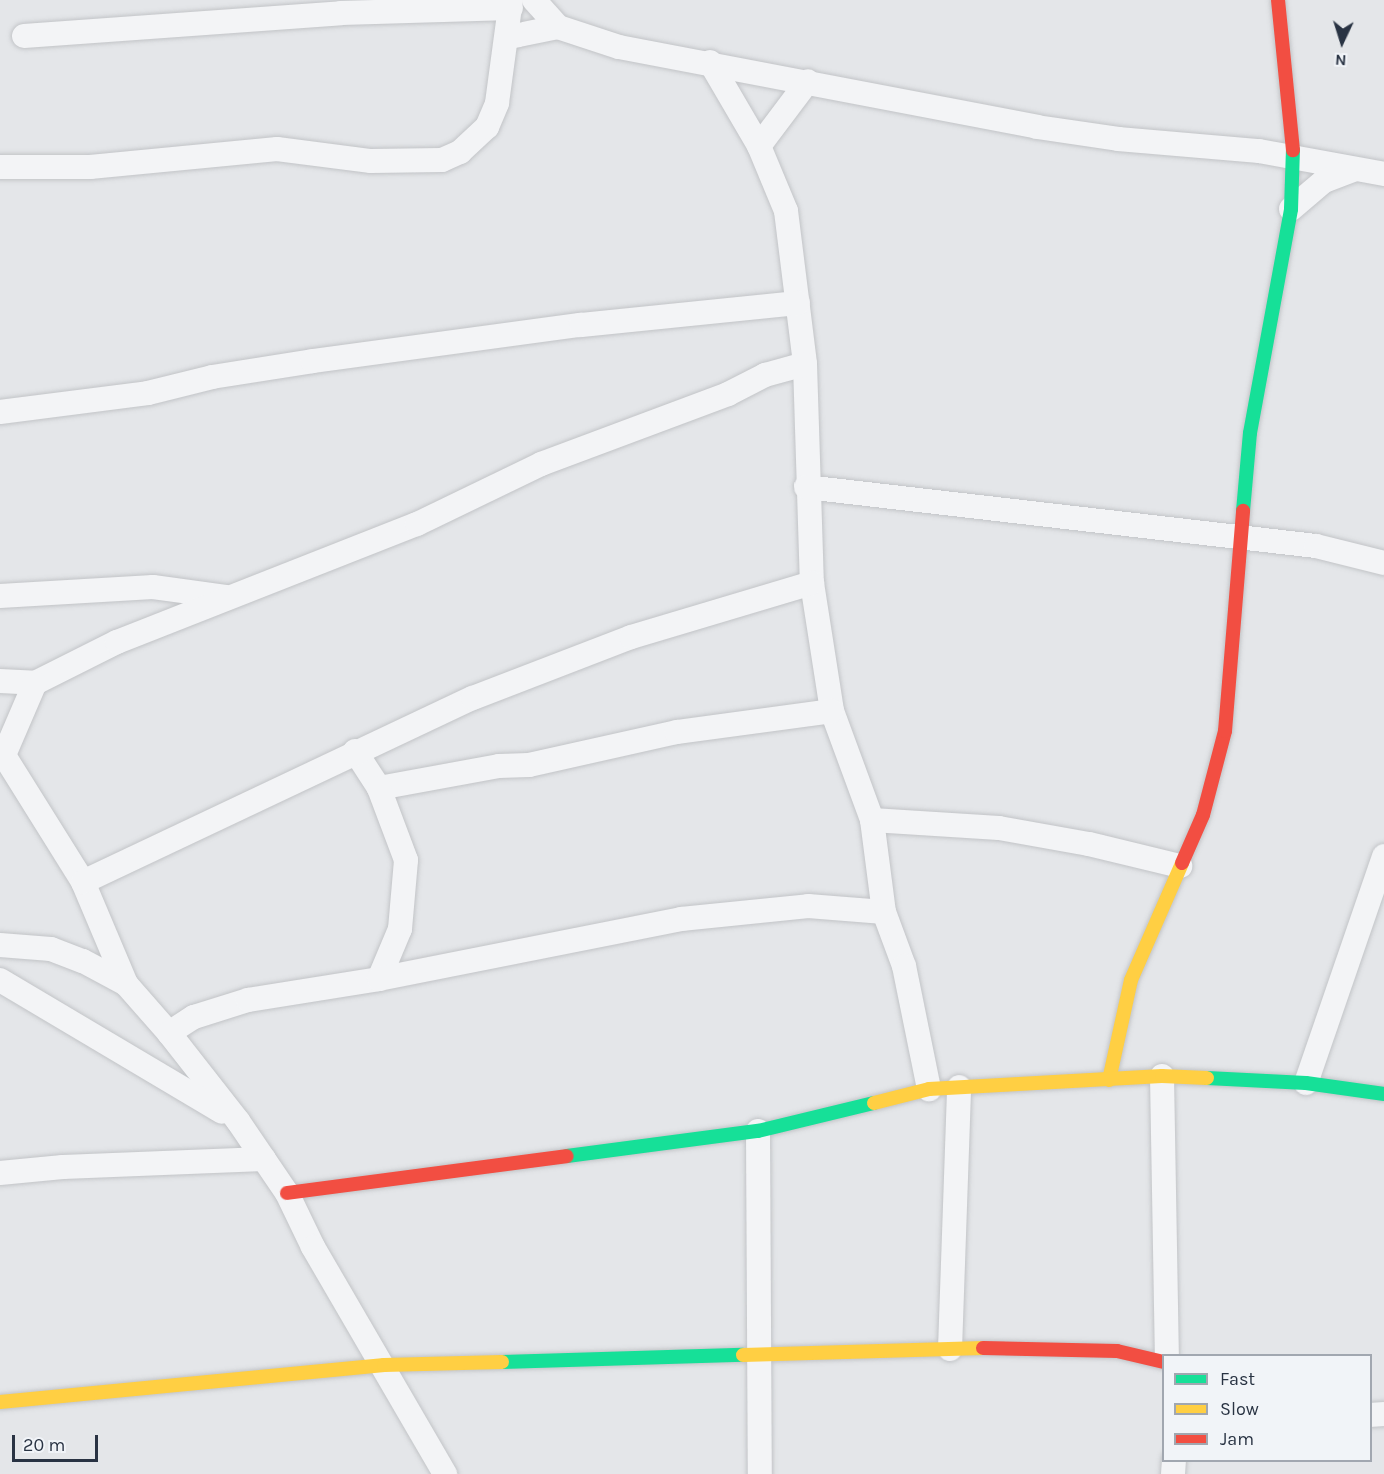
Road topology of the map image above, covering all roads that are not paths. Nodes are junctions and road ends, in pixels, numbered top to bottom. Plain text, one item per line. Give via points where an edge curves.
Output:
1 (534, 0) edge
2 (1278, 0) edge
3 (511, 4) edge
4 (558, 27) junction
5 (24, 36) dead end
6 (509, 37) junction
7 (710, 62) junction
8 (808, 81) junction
9 (759, 146) junction
10 (1294, 156) junction
11 (0, 167) edge
12 (1355, 169) junction
13 (1384, 174) edge
14 (1291, 208) junction
15 (798, 303) junction
16 (804, 364) junction
17 (0, 412) edge
18 (806, 487) junction
19 (1243, 539) junction
20 (1382, 556) edge
21 (812, 583) junction
22 (0, 596) edge
23 (228, 597) junction
24 (0, 681) edge
25 (35, 683) junction
26 (832, 711) junction
27 (355, 751) junction
28 (2, 752) edge
29 (380, 788) junction
30 (872, 820) junction
31 (1384, 856) edge
32 (1180, 866) junction
33 (83, 882) junction
34 (884, 912) junction
35 (0, 945) edge
36 (379, 979) junction
37 (0, 980) edge
38 (126, 984) junction
39 (169, 1033) junction
40 (1162, 1076) junction
41 (1110, 1080) junction
42 (1306, 1083) junction
43 (959, 1087) junction
44 (929, 1089) junction
45 (1384, 1094) edge
46 (237, 1121) junction
47 (758, 1131) junction
48 (264, 1160) junction
49 (0, 1173) edge
50 (286, 1193) junction
51 (950, 1349) junction
52 (1167, 1354) edge
53 (759, 1355) junction
54 (1162, 1362) edge
55 (384, 1365) junction
56 (0, 1402) edge
57 (445, 1474) edge
58 (760, 1474) edge

1 - 4 street
2 - 10 street
3 - 5 street
3 - 6 street
4 - 6 street
4 - 7 street via 619,47
6 - 11 street via 497,103 487,127 460,152 442,160 371,161 276,149 90,167
7 - 8 street
7 - 9 street
8 - 9 street
8 - 10 street via 1037,127
9 - 15 street via 786,212
10 - 12 street
10 - 14 street
12 - 13 street
12 - 14 street via 1324,181
14 - 19 street via 1250,432
15 - 16 street
15 - 17 street via 581,325 314,361 212,377 148,393
16 - 18 street
16 - 23 street via 765,375 728,394 541,464 388,537
18 - 19 street
18 - 21 street
19 - 20 street
19 - 32 street via 1225,731 1203,816
21 - 26 street
21 - 27 street via 631,637 473,698
22 - 23 street via 153,587
23 - 25 street via 79,658
24 - 25 street
25 - 28 street
26 - 29 street via 677,732 529,765 499,766
26 - 30 street
27 - 29 street
27 - 33 street
28 - 33 street
29 - 36 street via 406,860 399,929
30 - 32 street via 999,828
30 - 34 street
31 - 42 street
32 - 41 street via 1131,980
33 - 38 street
34 - 36 street via 808,906 745,910
34 - 44 street via 904,966
35 - 38 street via 51,949
36 - 39 street via 238,1003 194,1017
37 - 46 street
38 - 39 street
39 - 46 street
40 - 41 street
40 - 42 street
40 - 52 street
41 - 43 street
42 - 45 street
43 - 44 street
43 - 51 street
44 - 47 street
46 - 48 street
47 - 50 street
47 - 53 street
48 - 49 street
48 - 50 street
50 - 55 street via 313,1247
51 - 53 street
51 - 54 street via 1117,1351
53 - 55 street
53 - 58 street
55 - 56 street
55 - 57 street

